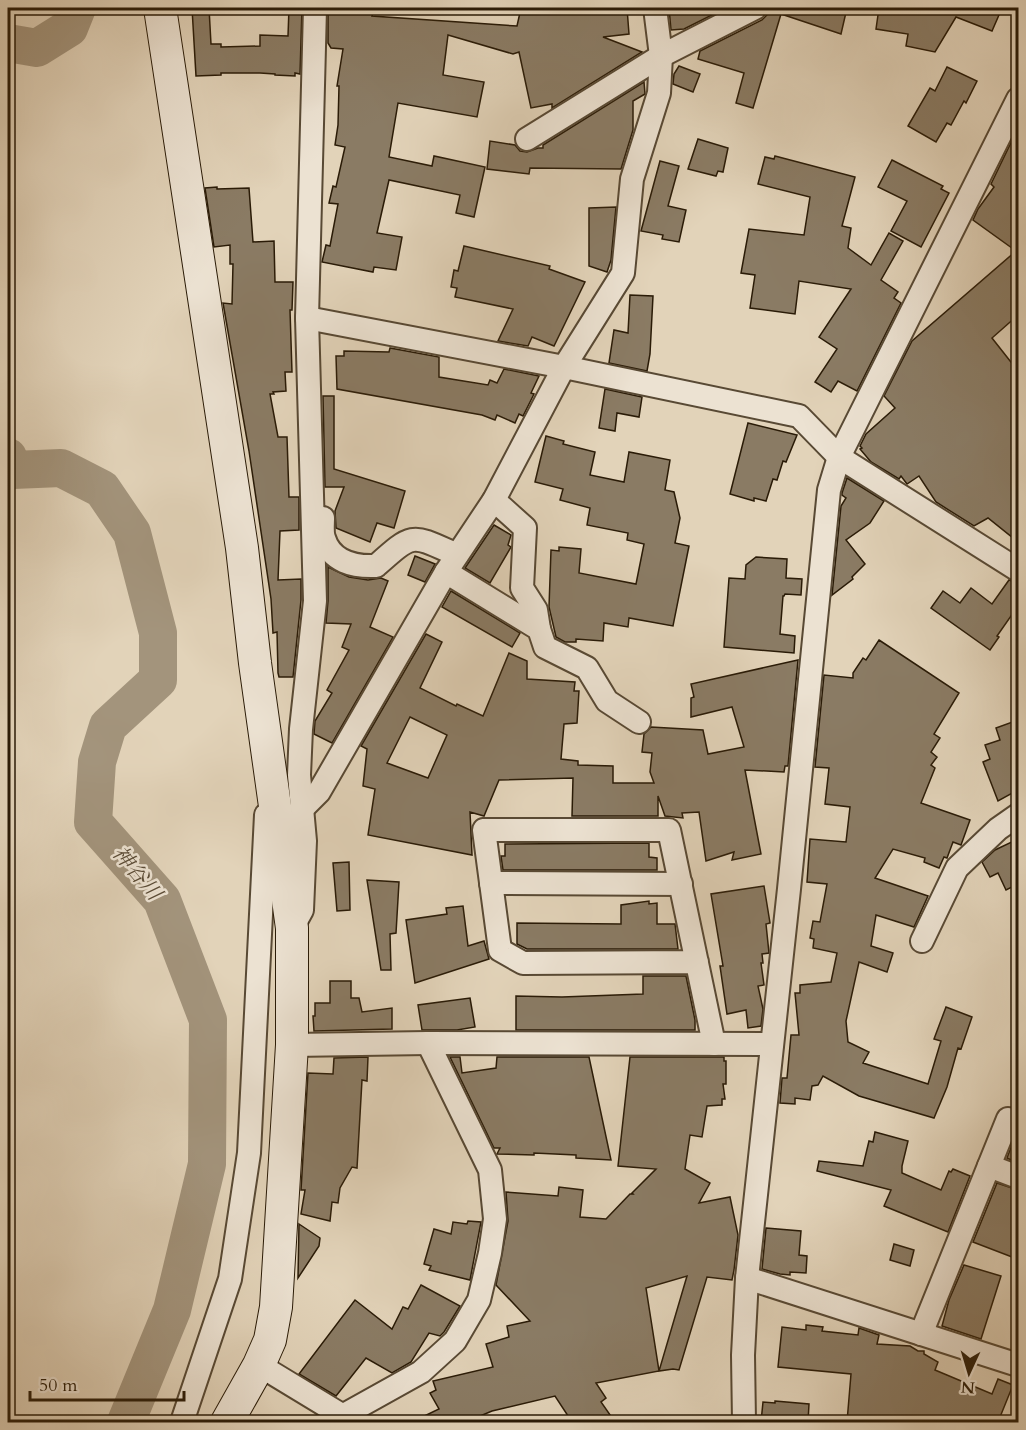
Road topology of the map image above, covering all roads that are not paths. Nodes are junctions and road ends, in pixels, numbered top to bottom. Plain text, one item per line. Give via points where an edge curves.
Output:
1 (160, 8) edge
2 (315, 8) edge
3 (655, 8) edge
4 (755, 8) edge
5 (661, 56) junction
6 (1018, 99) edge
7 (527, 139) dead end
8 (307, 318) junction
9 (564, 367) junction
10 (839, 457) junction
11 (494, 500) junction
12 (312, 506) junction
13 (451, 563) junction
14 (1018, 570) edge
15 (539, 628) junction
16 (639, 722) dead end
17 (288, 807) junction
18 (1018, 815) edge
19 (491, 883) junction
20 (681, 884) junction
21 (922, 941) dead end
22 (697, 962) junction
23 (428, 1043) junction
24 (714, 1044) junction
25 (772, 1044) junction
26 (292, 1045) junction
27 (1008, 1119) dead end
28 (989, 1166) junction
29 (1018, 1178) edge
30 (747, 1278) junction
31 (921, 1334) junction
32 (259, 1365) junction
33 (1018, 1365) edge
34 (348, 1419) edge
35 (182, 1422) edge
36 (227, 1422) edge
37 (744, 1422) edge

1 - 17 street via 242,548 255,663
2 - 8 street
3 - 5 street
4 - 5 street
5 - 7 street
5 - 9 street via 659,93 632,179 623,273
6 - 10 street
8 - 9 street
8 - 12 street
9 - 10 street via 799,416
9 - 11 street
10 - 14 street
10 - 25 street via 829,490
11 - 13 street
11 - 15 street via 525,528 522,588 536,610
12 - 13 street via 323,507 324,538 336,557 357,566 376,566 403,542 422,538
12 - 17 street via 315,600 299,775
13 - 15 street
13 - 17 street via 320,792
15 - 16 street via 546,647 586,668 607,701
17 - 26 street
17 - 35 street via 266,813 249,1154 230,1279
18 - 21 street via 957,868
19 - 20 street
19 - 20 street via 484,830 669,830
19 - 22 street via 500,950 523,963
20 - 22 street
22 - 24 street
23 - 24 street
23 - 26 street
23 - 34 street via 490,1170 495,1219 488,1262 479,1300 455,1341 421,1372
24 - 25 street
25 - 30 street
26 - 32 street via 276,1307 270,1340
27 - 28 street
28 - 29 street
28 - 31 street
30 - 31 street
30 - 37 street
31 - 33 street
32 - 34 street
32 - 36 street

